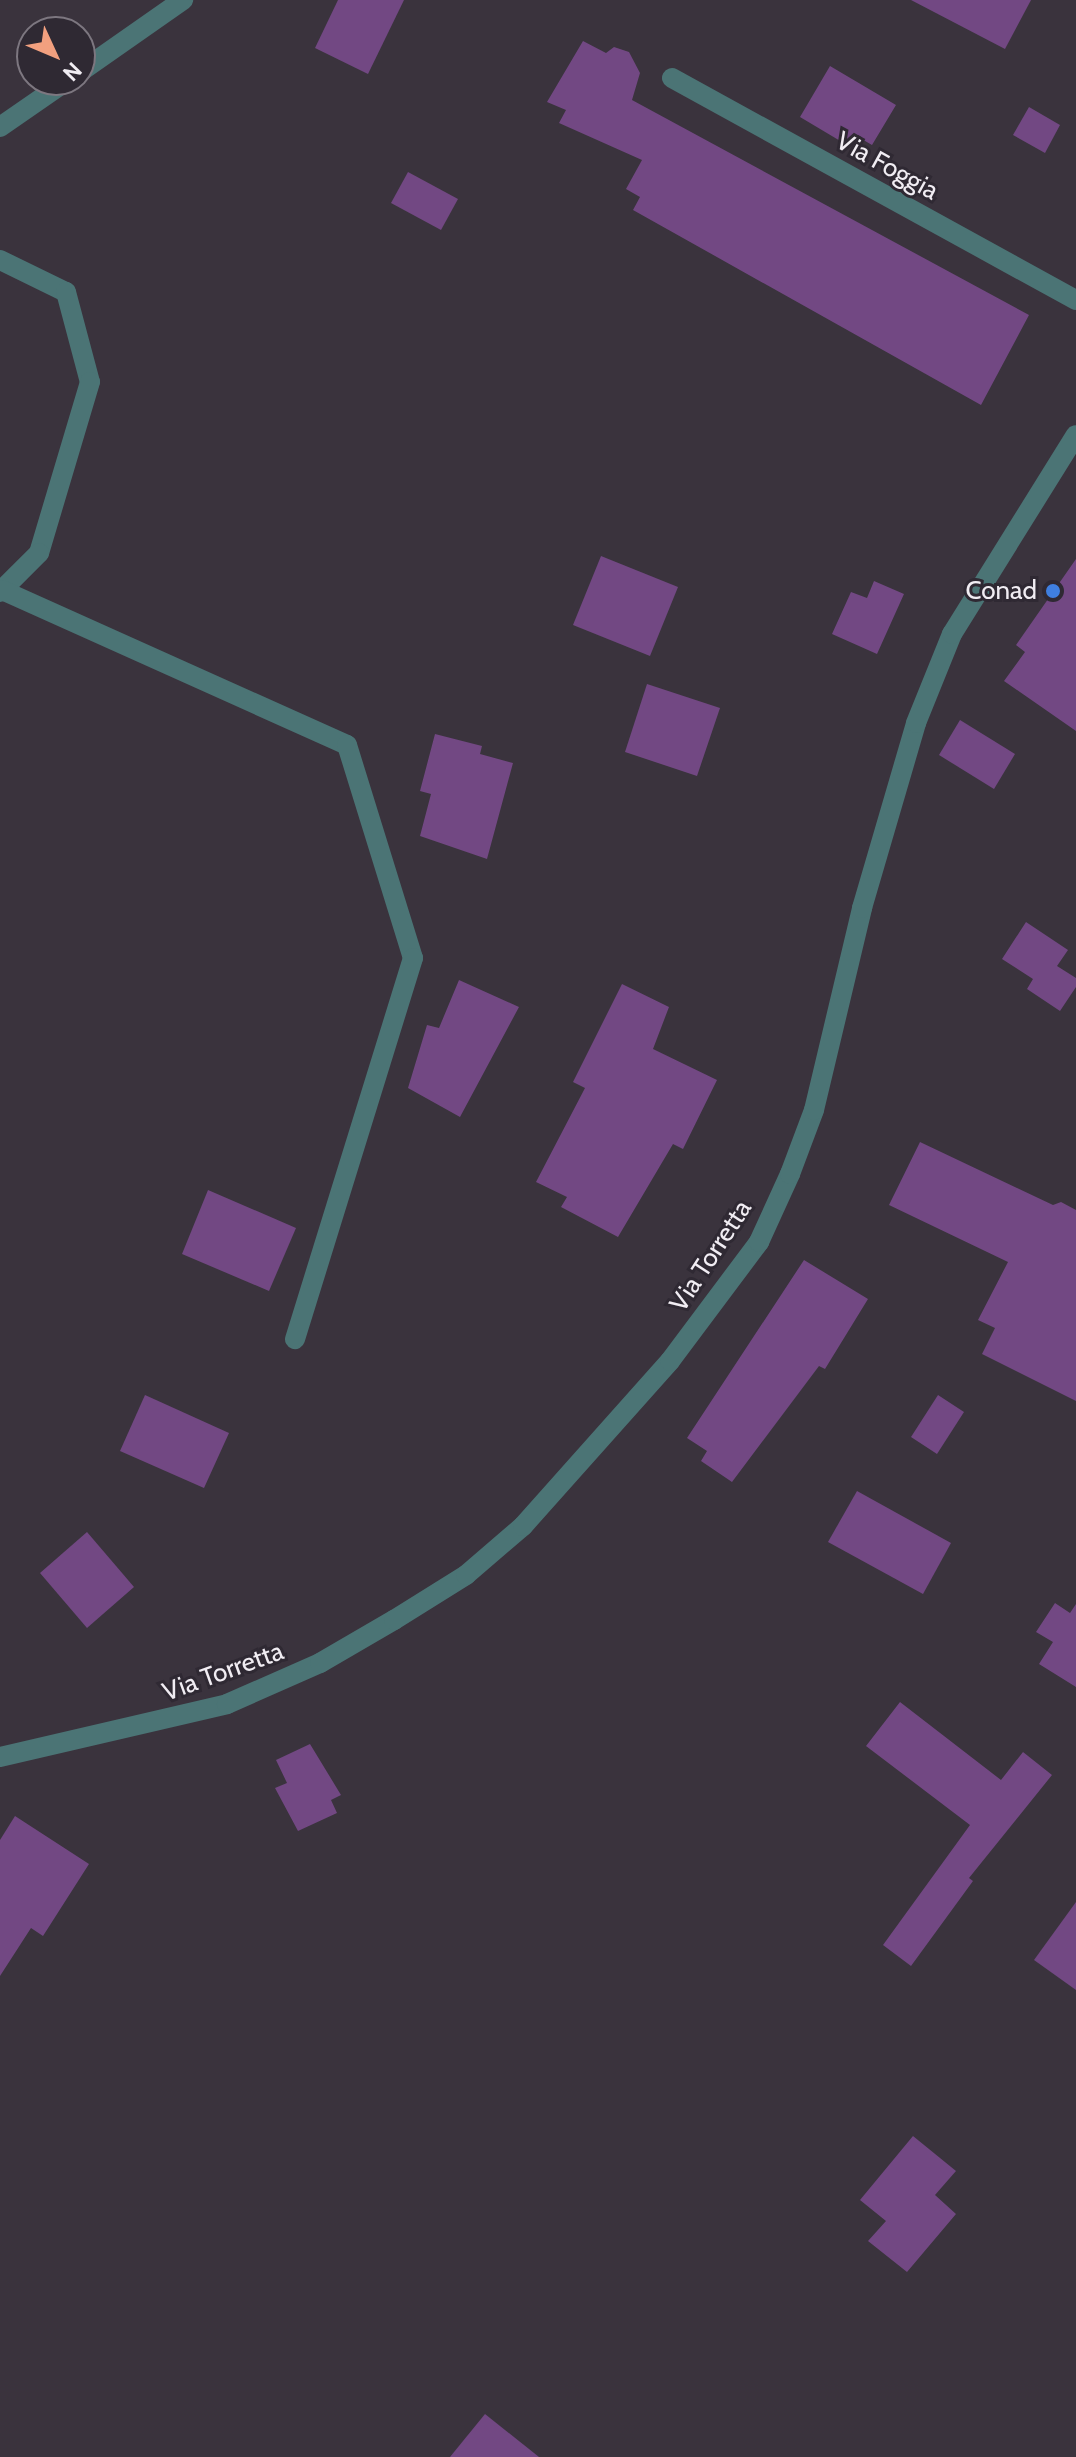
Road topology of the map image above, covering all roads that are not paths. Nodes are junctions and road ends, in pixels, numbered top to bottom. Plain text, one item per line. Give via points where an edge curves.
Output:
1 (183, 0) edge
2 (96, 61) edge
3 (672, 78) dead end
4 (45, 96) edge
5 (0, 127) edge
6 (0, 260) edge
7 (1076, 300) edge
8 (1076, 435) edge
9 (1, 591) edge
10 (295, 1339) dead end
11 (0, 1757) edge

1 - 2 street
3 - 7 street, Via Foggia
4 - 5 street
6 - 9 street via 66,292 90,382 39,553
8 - 11 street, Via Torretta via 952,634 916,723 862,908 814,1110 790,1174 759,1242 670,1361 523,1526 466,1575 394,1620 320,1663 227,1704
9 - 10 street via 347,745 413,958

